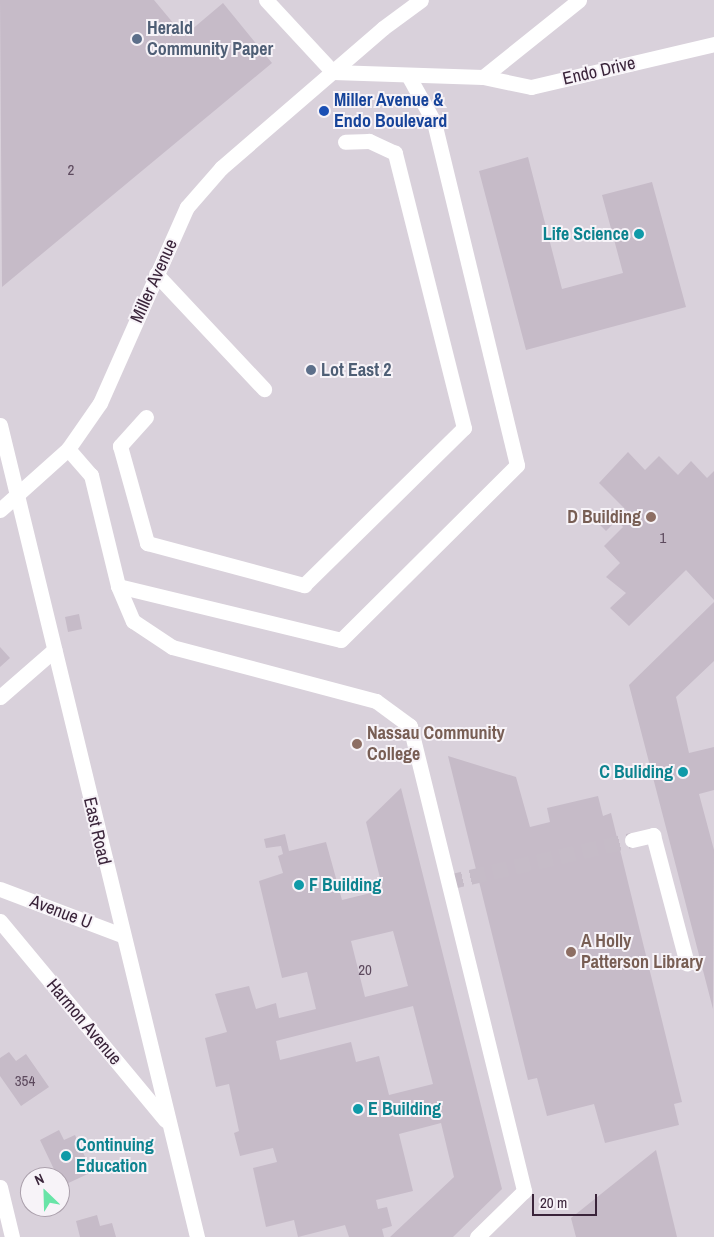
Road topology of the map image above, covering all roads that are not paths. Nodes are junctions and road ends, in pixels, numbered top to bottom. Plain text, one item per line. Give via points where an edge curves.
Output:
1 (266, 0) edge
2 (421, 0) edge
3 (579, 0) edge
4 (714, 44) edge
5 (333, 72) junction
6 (410, 76) junction
7 (483, 77) junction
8 (345, 142) dead end
9 (156, 274) junction
10 (264, 389) dead end
11 (146, 417) dead end
12 (0, 425) edge
13 (68, 448) junction
14 (17, 495) junction
15 (0, 510) edge
16 (118, 586) junction
17 (54, 650) junction
18 (0, 697) edge
19 (632, 840) tunnel mouth
20 (0, 889) edge
21 (0, 921) edge
22 (122, 935) junction
23 (687, 964) dead end
24 (168, 1124) junction
25 (0, 1187) edge
26 (12, 1237) edge
27 (197, 1237) edge
28 (477, 1237) edge

1 - 5 street
2 - 5 street, Miller Avenue
3 - 7 street
4 - 7 street, Endo Drive via 531,87
5 - 6 street, Endo Drive
5 - 9 street, Miller Avenue via 210,181 187,207
6 - 7 street, Endo Drive
6 - 16 street via 434,122 517,465 341,640
8 - 11 street via 369,140 395,153 464,428 304,585 147,543 120,446
9 - 10 street
9 - 13 street, Miller Avenue via 100,403
12 - 14 street, East Road
13 - 14 street, Miller Avenue
13 - 16 street via 91,475
14 - 15 street, Miller Avenue
14 - 17 street, East Road
16 - 28 street via 133,621 172,647 376,701 410,726 524,1191
17 - 18 street
17 - 22 street, East Road
19 - 23 street via 653,835
20 - 22 street, Avenue U
21 - 24 street, Harmon Avenue
22 - 24 street, East Road
24 - 27 street, East Road
25 - 26 street

